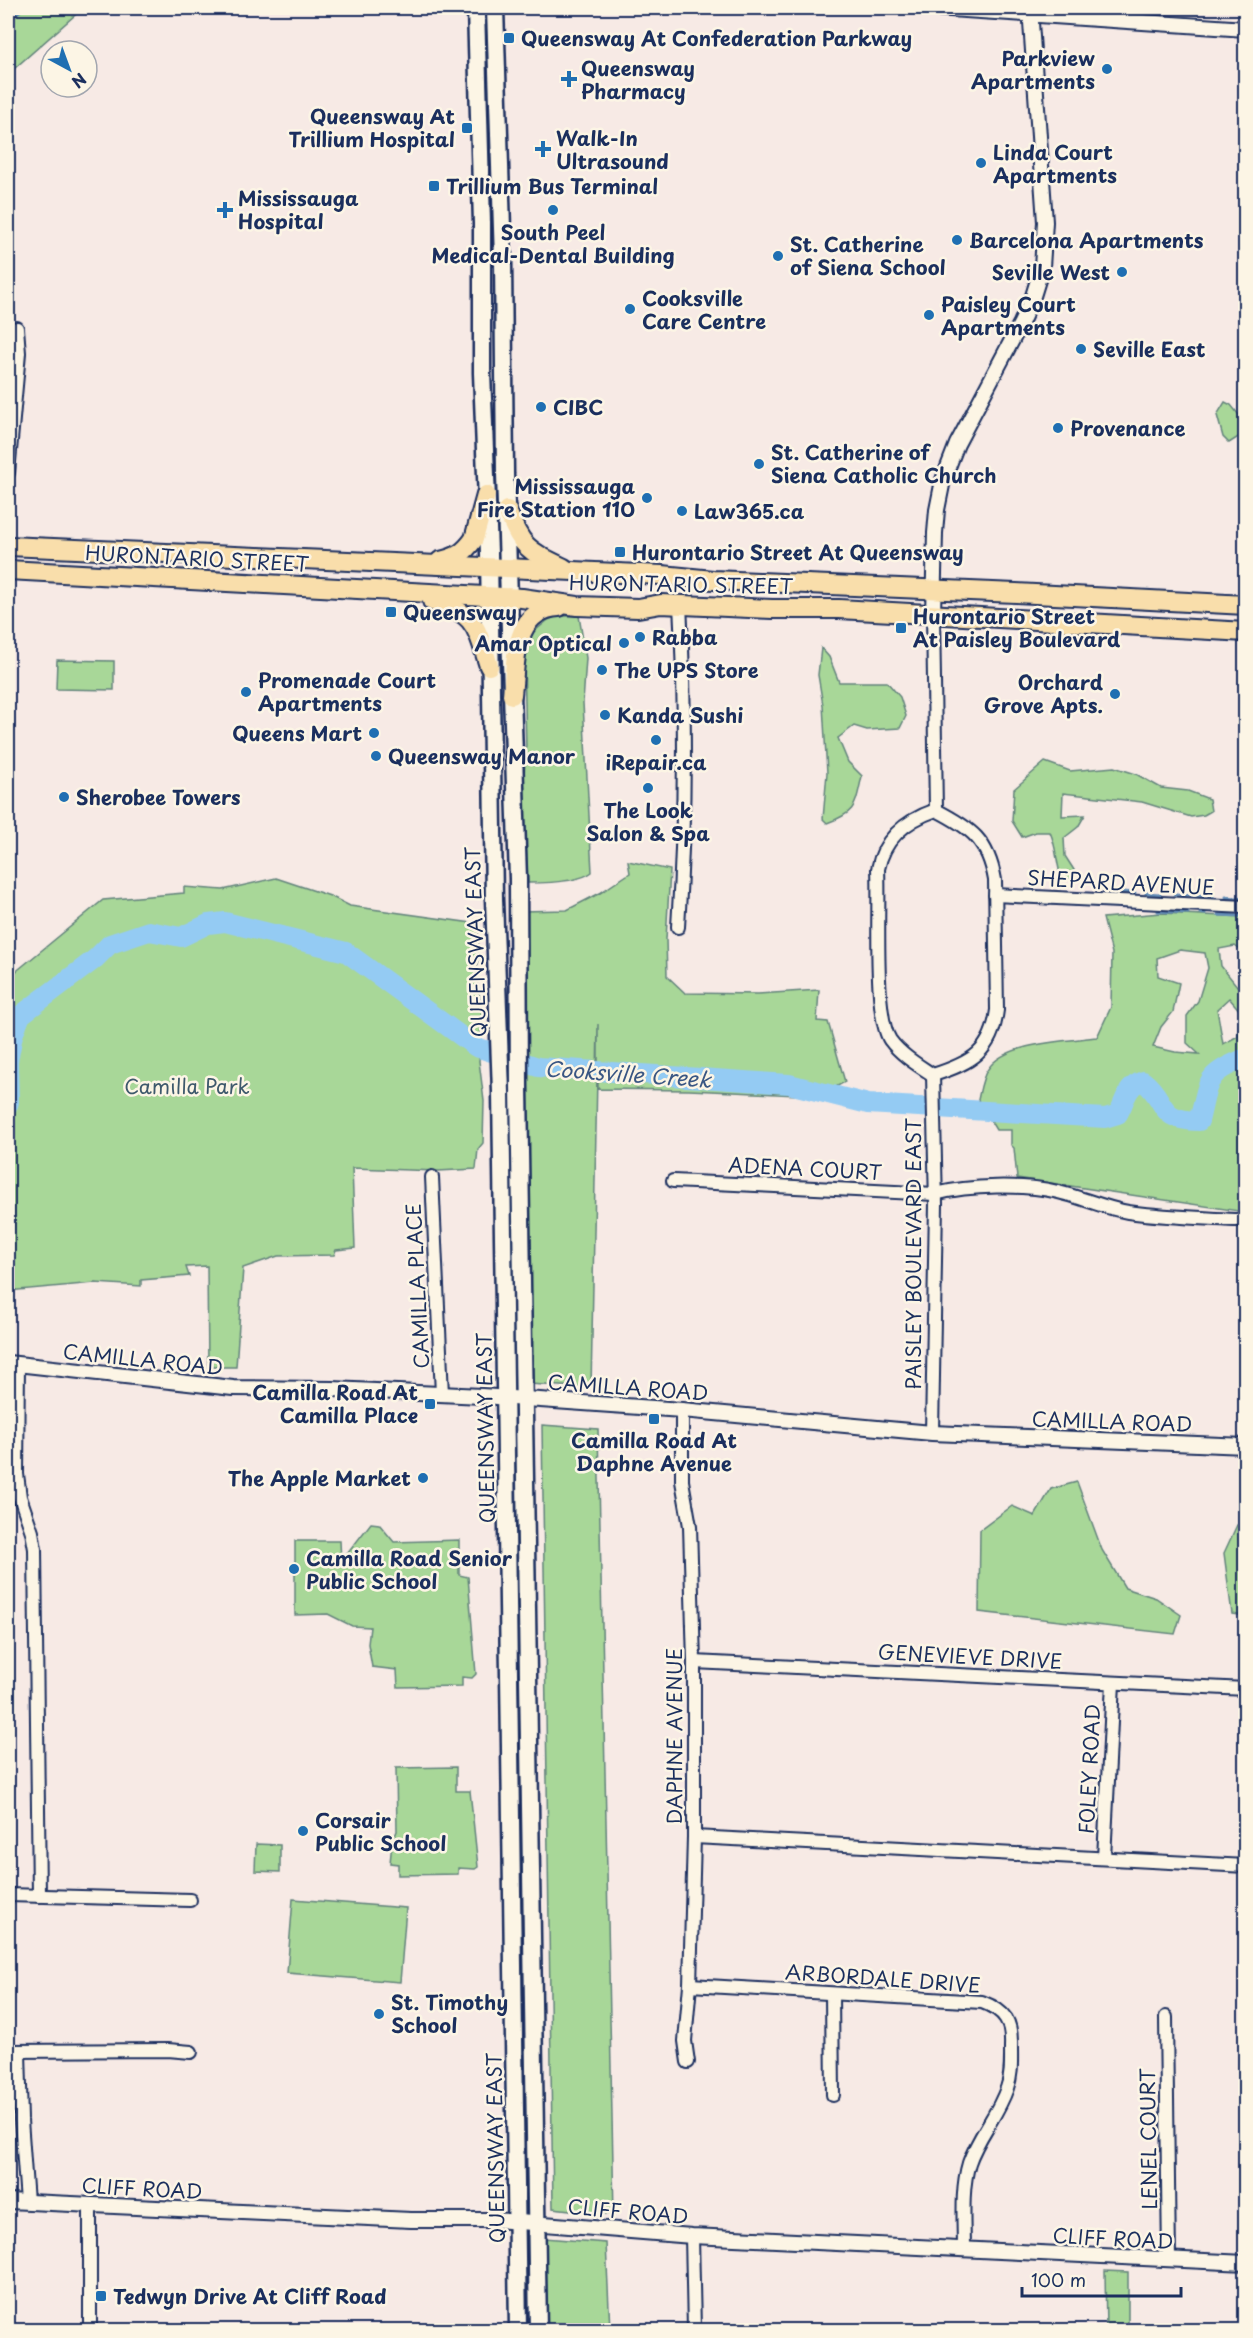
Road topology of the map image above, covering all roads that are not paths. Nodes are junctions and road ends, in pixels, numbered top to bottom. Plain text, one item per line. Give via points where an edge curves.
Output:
1 (476, 8) edge
2 (495, 8) edge
3 (935, 8) edge
4 (1031, 11) edge
5 (1245, 29) edge
6 (17, 328) dead end
7 (8, 473) edge
8 (486, 495) junction
9 (507, 510) junction
10 (8, 546) edge
11 (426, 564) junction
12 (489, 567) junction
13 (509, 568) junction
14 (8, 570) edge
15 (572, 572) junction
16 (934, 589) junction
17 (404, 593) junction
18 (489, 596) junction
19 (509, 597) junction
20 (680, 605) junction
21 (1245, 605) edge
22 (577, 606) junction
23 (933, 614) junction
24 (1245, 632) edge
25 (489, 666) junction
26 (512, 695) junction
27 (936, 810) junction
28 (995, 895) junction
29 (1245, 907) edge
30 (678, 927) dead end
31 (933, 1080) junction
32 (432, 1177) dead end
33 (673, 1181) dead end
34 (935, 1194) junction
35 (1245, 1218) edge
36 (13, 1364) edge
37 (442, 1394) junction
38 (505, 1398) junction
39 (525, 1399) junction
40 (682, 1410) junction
41 (932, 1433) junction
42 (1245, 1446) edge
43 (693, 1662) junction
44 (1113, 1683) junction
45 (1245, 1689) edge
46 (694, 1837) junction
47 (1104, 1858) junction
48 (1245, 1866) edge
49 (8, 1895) edge
50 (39, 1896) junction
51 (190, 1900) dead end
52 (690, 1985) junction
53 (832, 1994) junction
54 (1166, 2017) dead end
55 (13, 2052) edge
56 (191, 2052) dead end
57 (688, 2062) dead end
58 (833, 2094) dead end
59 (8, 2201) edge
60 (27, 2202) junction
61 (90, 2205) junction
62 (517, 2221) junction
63 (537, 2222) junction
64 (692, 2236) junction
65 (964, 2250) junction
66 (1169, 2260) junction
67 (1245, 2263) edge
68 (90, 2331) edge
69 (518, 2331) edge
70 (538, 2331) edge
71 (694, 2331) edge

1 - 8 main road
2 - 9 main road
3 - 4 street
4 - 5 street
4 - 16 street via 1045,222 1042,267 1029,305 957,444 943,480 935,533
6 - 7 street via 19,353
8 - 11 main road via 474,539 457,558
8 - 12 main road
9 - 13 main road
9 - 15 main road via 526,547
10 - 11 main road, HURONTARIO STREET
11 - 12 main road, HURONTARIO STREET
12 - 13 main road, HURONTARIO STREET
12 - 18 main road
13 - 15 main road, HURONTARIO STREET
13 - 19 main road
14 - 17 main road, HURONTARIO STREET
15 - 16 main road, HURONTARIO STREET
16 - 21 main road, HURONTARIO STREET
16 - 23 street
17 - 18 main road, HURONTARIO STREET
17 - 25 main road via 464,613 478,631
18 - 19 main road, HURONTARIO STREET
18 - 25 main road, QUEENSWAY EAST
19 - 22 main road, HURONTARIO STREET
19 - 26 main road, QUEENSWAY EAST
20 - 22 main road, HURONTARIO STREET
20 - 23 main road, HURONTARIO STREET
20 - 30 street via 684,758
22 - 26 main road via 546,607 528,622 518,640
23 - 24 main road, HURONTARIO STREET
23 - 27 street
25 - 38 main road, QUEENSWAY EAST
26 - 39 main road, QUEENSWAY EAST
27 - 28 street via 970,830 983,843 992,864
27 - 31 street via 916,817 894,834 880,857 878,869 880,1005 884,1028 903,1054
28 - 29 street, SHEPARD AVENUE
28 - 31 street via 995,1025 990,1040 978,1055
31 - 34 street, PAISLEY BOULEVARD EAST
32 - 37 street, CAMILLA PLACE
33 - 34 street, ADENA COURT
34 - 35 street, ADENA COURT via 1001,1186 1029,1187 1126,1211
34 - 41 street, PAISLEY BOULEVARD EAST
36 - 37 street, CAMILLA ROAD via 233,1388
36 - 50 street via 17,1474 35,1549
37 - 38 street, CAMILLA ROAD
38 - 39 street, CAMILLA ROAD
38 - 62 main road, QUEENSWAY EAST
39 - 40 street, CAMILLA ROAD
39 - 63 main road, QUEENSWAY EAST
40 - 41 street, CAMILLA ROAD
40 - 43 street, DAPHNE AVENUE via 682,1481 690,1526
41 - 42 street, CAMILLA ROAD
43 - 44 street, GENEVIEVE DRIVE
43 - 46 street, DAPHNE AVENUE
44 - 45 street, GENEVIEVE DRIVE
44 - 47 street, FOLEY ROAD
46 - 47 street
46 - 52 street, DAPHNE AVENUE
47 - 48 street
49 - 50 street
50 - 51 street
52 - 53 street, ARBORDALE DRIVE
52 - 57 street, DAPHNE AVENUE via 685,2041
53 - 58 street
53 - 65 street, ARBORDALE DRIVE via 982,2002 1002,2012 1008,2022 1011,2074 968,2165
54 - 66 street, LENEL COURT
55 - 56 street
55 - 60 street
59 - 60 street, CLIFF ROAD
60 - 61 street, CLIFF ROAD
61 - 62 street, CLIFF ROAD
61 - 68 street
62 - 63 street, CLIFF ROAD
62 - 69 main road, QUEENSWAY EAST
63 - 64 street, CLIFF ROAD
63 - 70 main road, QUEENSWAY EAST
64 - 65 street, CLIFF ROAD
64 - 71 street
65 - 66 street, CLIFF ROAD
66 - 67 street, CLIFF ROAD

